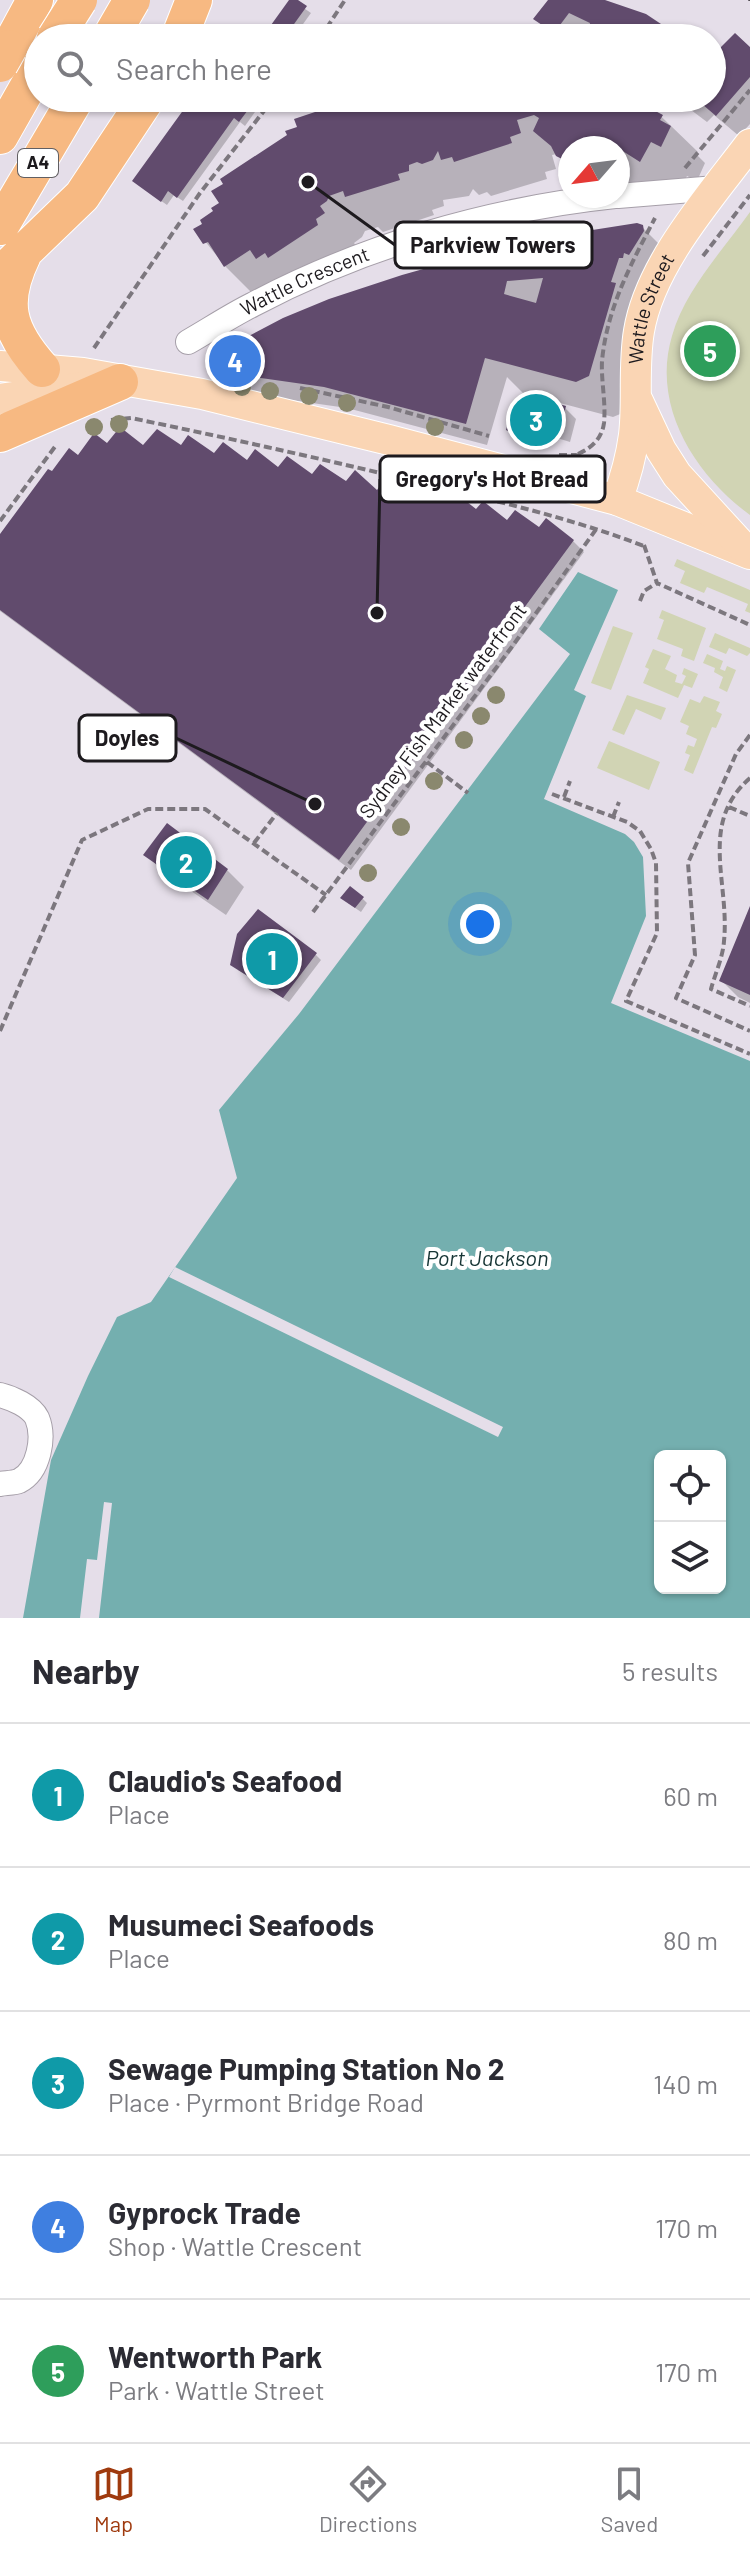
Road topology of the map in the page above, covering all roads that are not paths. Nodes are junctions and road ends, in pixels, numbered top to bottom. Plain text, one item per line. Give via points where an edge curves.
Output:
1 (35, 0) edge
2 (79, 0) edge
3 (132, 0) edge
4 (194, 0) edge
5 (64, 24) edge
6 (118, 24) edge
7 (185, 24) edge
8 (0, 64) edge
9 (24, 94) edge
10 (70, 112) edge
11 (138, 112) edge
12 (0, 136) edge
13 (750, 144) edge
14 (716, 188) junction
15 (630, 195) edge
16 (558, 205) edge
17 (8, 252) edge
18 (188, 342) dead end
19 (0, 366) edge
20 (42, 369) junction
21 (120, 382) junction
22 (635, 395) junction
23 (0, 399) edge
24 (0, 434) edge
25 (617, 500) junction
26 (749, 553) edge
27 (0, 1395) edge
28 (0, 1484) edge

1 - 8 highway, bridge
2 - 5 highway, bridge
3 - 6 highway, bridge
4 - 7 highway
9 - 12 highway
10 - 17 highway, A4
11 - 17 highway via 82,196
13 - 14 main road, Wattle Street
14 - 15 street, Wattle Crescent
14 - 22 main road, Wattle Street via 645,304
16 - 18 street, Wattle Crescent via 428,233 341,263 252,304
17 - 20 highway via 4,295 9,327
19 - 20 main road
20 - 21 main road
21 - 23 main road
21 - 24 highway
21 - 25 main road via 202,394
22 - 25 main road, Wattle Street via 631,449
22 - 26 main road via 677,475
25 - 26 main road
27 - 28 street via 15,1399 36,1417 41,1440 34,1466 20,1481

